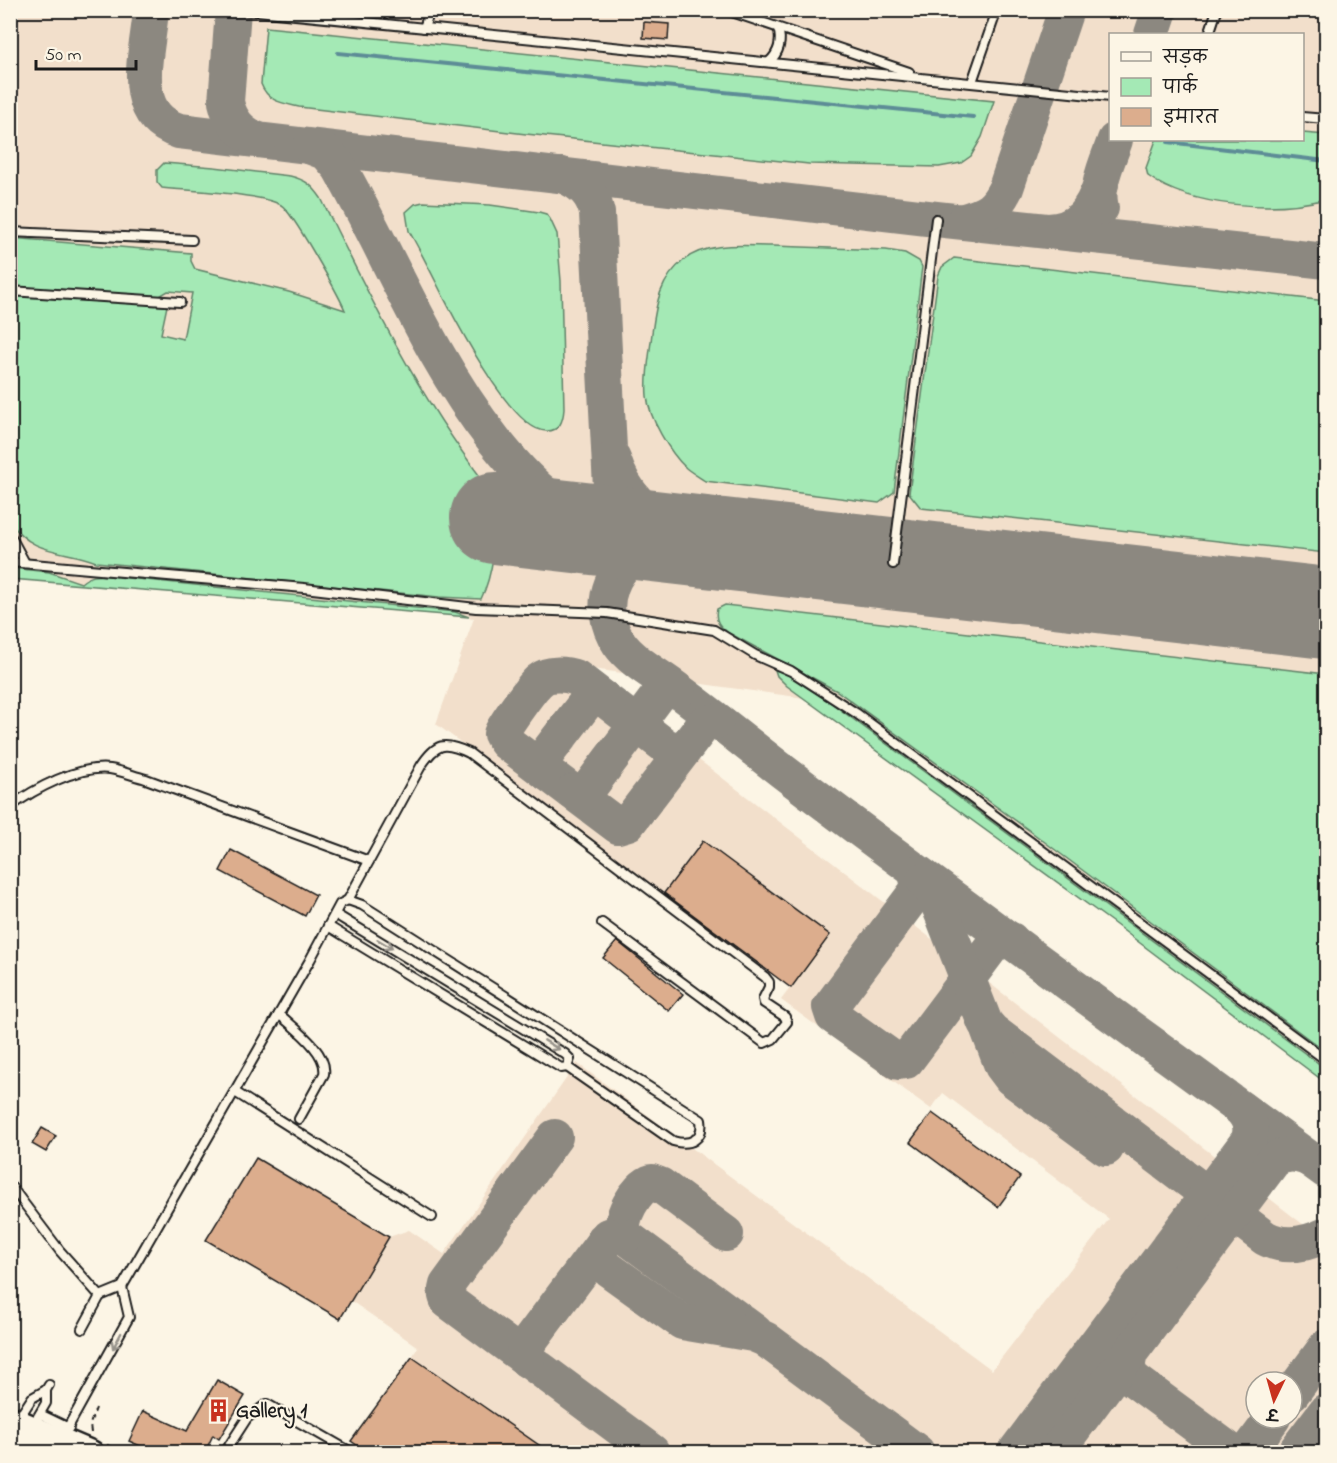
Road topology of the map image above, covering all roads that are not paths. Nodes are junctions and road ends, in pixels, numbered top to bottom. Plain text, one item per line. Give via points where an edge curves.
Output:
1 (246, 10) edge
2 (430, 10) edge
3 (726, 10) edge
4 (997, 10) edge
5 (1217, 10) edge
6 (288, 13) edge
7 (424, 28) junction
8 (778, 28) junction
9 (1209, 33) edge
10 (769, 62) junction
11 (924, 77) junction
12 (972, 82) junction
13 (1109, 97) edge
14 (1304, 117) edge
15 (1326, 119) edge
16 (936, 219) dead end
17 (10, 232) edge
18 (192, 240) dead end
19 (10, 291) edge
20 (180, 302) dead end
21 (10, 535) edge
22 (10, 562) edge
23 (25, 563) junction
24 (893, 564) dead end
25 (10, 807) edge
26 (369, 861) junction
27 (348, 900) junction
28 (335, 914) junction
29 (602, 922) dead end
30 (328, 926) junction
31 (279, 1014) junction
32 (1326, 1060) edge
33 (567, 1067) junction
34 (234, 1092) junction
35 (299, 1119) dead end
36 (10, 1185) edge
37 (432, 1217) dead end
38 (122, 1287) junction
39 (100, 1296) junction
40 (82, 1329) dead end
41 (21, 1430) edge
42 (62, 1444) edge
43 (97, 1445) edge
44 (225, 1452) edge
45 (351, 1452) edge

1 - 6 lane
2 - 7 lane
3 - 8 lane
4 - 12 lane
5 - 9 lane
6 - 7 lane
7 - 10 lane
8 - 10 lane via 780,42
8 - 11 lane
10 - 11 lane
11 - 12 lane
12 - 13 lane
14 - 15 lane
16 - 24 lane
17 - 18 lane
19 - 20 lane
21 - 23 lane
22 - 23 lane
23 - 32 lane via 476,608 607,613 714,630 791,671 856,713
25 - 26 lane via 53,782 91,769 109,769
26 - 27 lane
26 - 29 lane via 431,751 442,745 457,747 765,977 769,987 764,1003 787,1022 773,1039 764,1043
27 - 28 lane via 340,904
27 - 33 lane via 701,1120 700,1134 692,1142 673,1141
28 - 30 lane
28 -> 33 lane via 565,1054 570,1059
30 - 31 lane
30 - 33 lane via 561,1068
31 - 34 lane
31 - 35 lane via 322,1057 325,1067
34 - 37 lane
34 - 38 lane
36 - 39 lane
38 - 39 lane
38 -> 42 lane via 129,1317
39 - 40 lane
41 - 41 lane via 32,1398 48,1387 46,1403
41 - 42 street
41 - 42 lane
42 - 43 street
44 - 45 lane via 247,1418 267,1404

